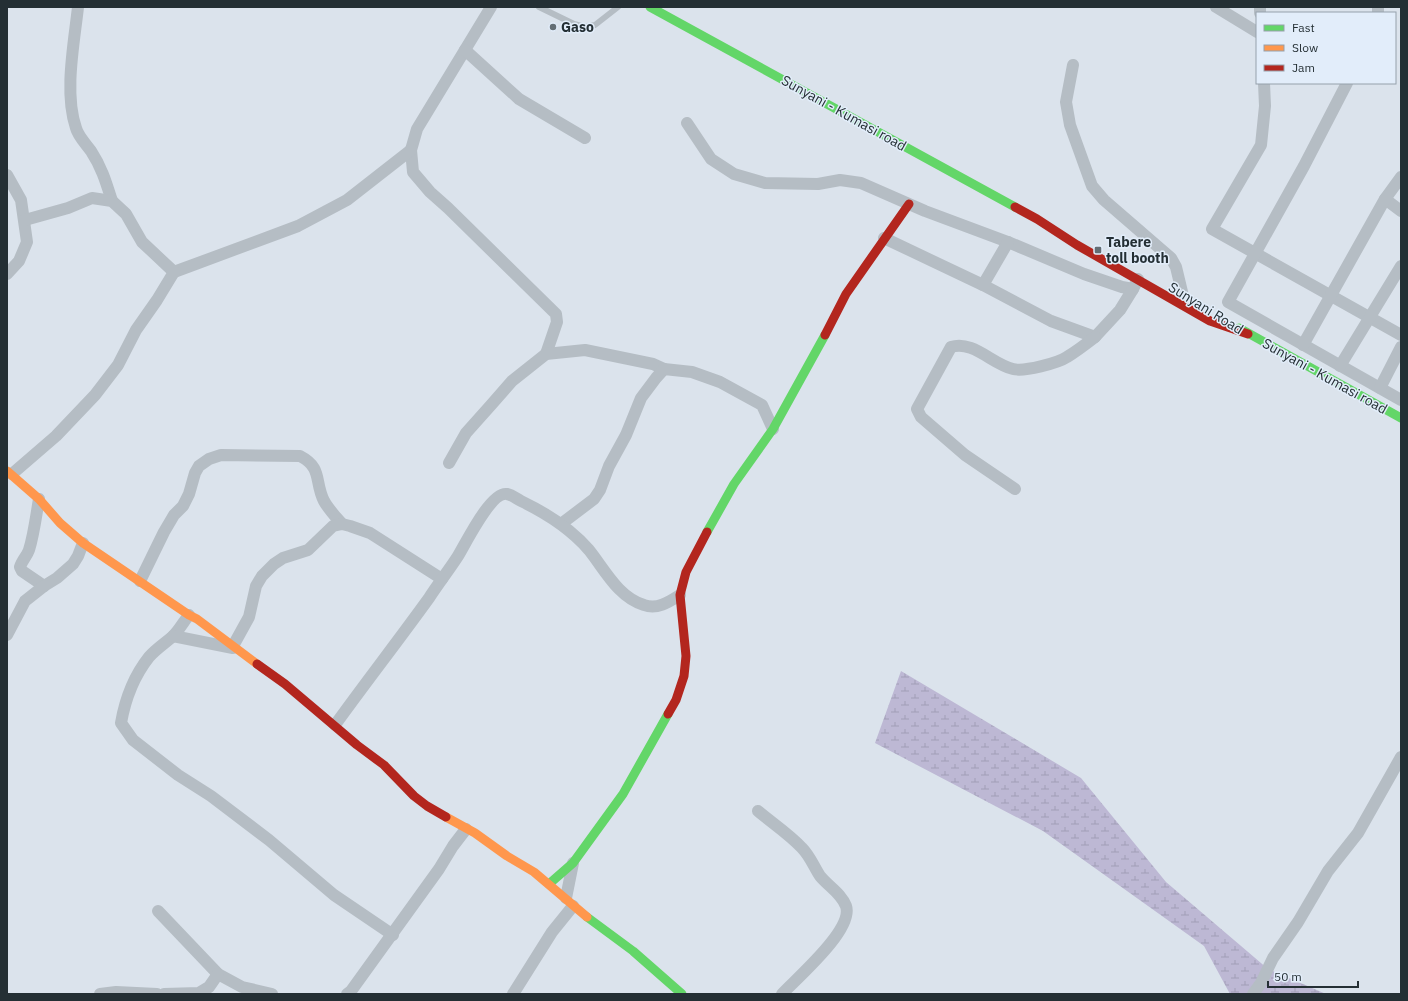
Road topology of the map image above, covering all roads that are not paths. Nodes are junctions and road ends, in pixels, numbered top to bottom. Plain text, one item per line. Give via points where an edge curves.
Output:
1 (78, 7) edge
2 (491, 7) edge
3 (539, 7) edge
4 (618, 7) edge
5 (650, 7) edge
6 (1216, 7) edge
7 (1256, 31) edge
8 (465, 50) junction
9 (1073, 65) dead end
10 (1264, 84) edge
11 (1347, 84) edge
12 (687, 123) dead end
13 (585, 138) dead end
14 (411, 150) junction
15 (1401, 177) edge
16 (8, 180) edge
17 (1385, 199) junction
18 (112, 201) junction
19 (909, 204) junction
20 (1401, 212) edge
21 (1038, 219) junction
22 (25, 220) junction
23 (1076, 233) dead end
24 (884, 238) junction
25 (1008, 242) junction
26 (1255, 253) junction
27 (1401, 266) edge
28 (174, 272) junction
29 (7, 274) edge
30 (1135, 284) junction
31 (1169, 284) dead end
32 (983, 285) junction
33 (1185, 294) joint
34 (1330, 296) junction
35 (1220, 315) dead end
36 (1369, 318) junction
37 (1248, 334) junction
38 (1401, 334) edge
39 (1095, 337) junction
40 (1303, 345) junction
41 (1401, 347) edge
42 (546, 354) junction
43 (1340, 366) junction
44 (664, 369) junction
45 (1380, 388) junction
46 (1401, 400) edge
47 (1401, 418) edge
48 (773, 429) junction
49 (449, 463) dead end
50 (9, 472) edge
51 (1015, 489) dead end
52 (39, 499) junction
53 (342, 524) junction
54 (561, 524) junction
55 (83, 542) junction
56 (442, 579) junction
57 (140, 581) junction
58 (44, 586) junction
59 (680, 595) junction
60 (189, 615) junction
61 (7, 635) edge
62 (173, 636) junction
63 (236, 648) junction
64 (335, 725) junction
65 (1401, 757) edge
66 (758, 811) dead end
67 (466, 829) junction
68 (573, 863) junction
69 (549, 884) junction
70 (570, 902) junction
71 (158, 911) dead end
72 (393, 935) junction
73 (218, 974) junction
74 (100, 994) edge
75 (157, 994) edge
76 (164, 994) edge
77 (272, 994) edge
78 (347, 994) edge
79 (513, 994) edge
80 (682, 994) edge
81 (782, 994) edge
82 (1253, 994) edge

1 - 18 street via 70,88 72,114 76,130 105,176
2 - 8 street
3 - 4 lane via 585,27 595,25
5 - 21 street, Sunyani - Kumasi road
6 - 7 street
8 - 13 street via 519,99
8 - 14 street via 417,129
9 - 33 street via 1066,102 1070,125 1092,186 1104,200 1171,258
10 - 26 street via 1265,106 1261,145 1212,229
11 - 26 street
12 - 19 street via 711,159 734,174 765,183 818,184 840,180 861,183
14 - 28 street via 347,200 298,226
14 - 42 street via 413,172 430,192 556,314 557,322
15 - 17 street
16 - 22 street via 21,200
17 - 20 street
17 - 34 street
18 - 22 street via 92,198 68,208
18 - 28 street via 126,214 142,242
19 - 24 street
19 - 25 street
21 - 23 street
21 - 30 street, Sunyani Road
22 - 29 street via 27,242 19,261
24 - 32 street
24 - 48 street via 846,294
25 - 30 street via 1084,274
25 - 32 street
26 - 34 street
26 - 40 street via 1228,302
27 - 36 street
28 - 50 street via 136,330 118,365 95,395 56,436
30 - 37 street, Sunyani Road via 1210,321
30 - 39 street via 1120,310
31 - 33 street, Sunyani Road
32 - 39 street via 1051,321
34 - 36 street
34 - 40 street
35 - 37 street, Sunyani Road
36 - 38 street
36 - 43 street
37 - 47 street, Sunyani - Kumasi road
39 - 51 street via 1066,358 1027,370 1014,369 958,344 951,347 917,409 921,417 965,455
40 - 43 street
41 - 45 street
42 - 44 street via 585,350 653,364
42 - 49 street via 512,381 466,433
43 - 45 street
44 - 48 street via 692,372 726,385 762,405
44 - 54 street via 641,398 600,490 594,499
45 - 46 street
48 - 59 street via 734,484 699,545 686,572
50 - 52 street
52 - 55 street via 60,523
52 - 58 street via 32,541 20,567
53 - 56 street via 370,533
53 - 57 street via 324,501 315,467 310,461 300,456 221,455 199,466 183,506 164,532
53 - 63 street via 333,526 308,550 283,558 262,576 256,586 249,617
54 - 56 street via 508,494 501,494 484,512
54 - 59 street via 585,546 617,587 632,600 644,606 654,607
55 - 57 street
55 - 58 street via 72,564
56 - 64 street
57 - 60 street
58 - 61 street via 25,601
59 - 68 street via 686,656 684,676 676,700 622,794
60 - 62 street
60 - 63 street
62 - 63 street
62 - 72 street via 148,658 139,671 124,706 121,723 133,740 178,775 211,796 334,895
63 - 64 street
64 - 67 street via 384,764 418,799
65 - 82 street via 1358,833 1328,872
66 - 81 street via 803,848 820,876 843,899 846,907 847,916 842,928 824,951
67 - 69 street
67 - 72 street
68 - 69 street
68 - 70 street
69 - 70 street
70 - 79 street
70 - 80 street via 633,951
71 - 73 street
72 - 78 street
73 - 76 street via 209,987 199,993
73 - 77 street via 242,987
74 - 75 street

